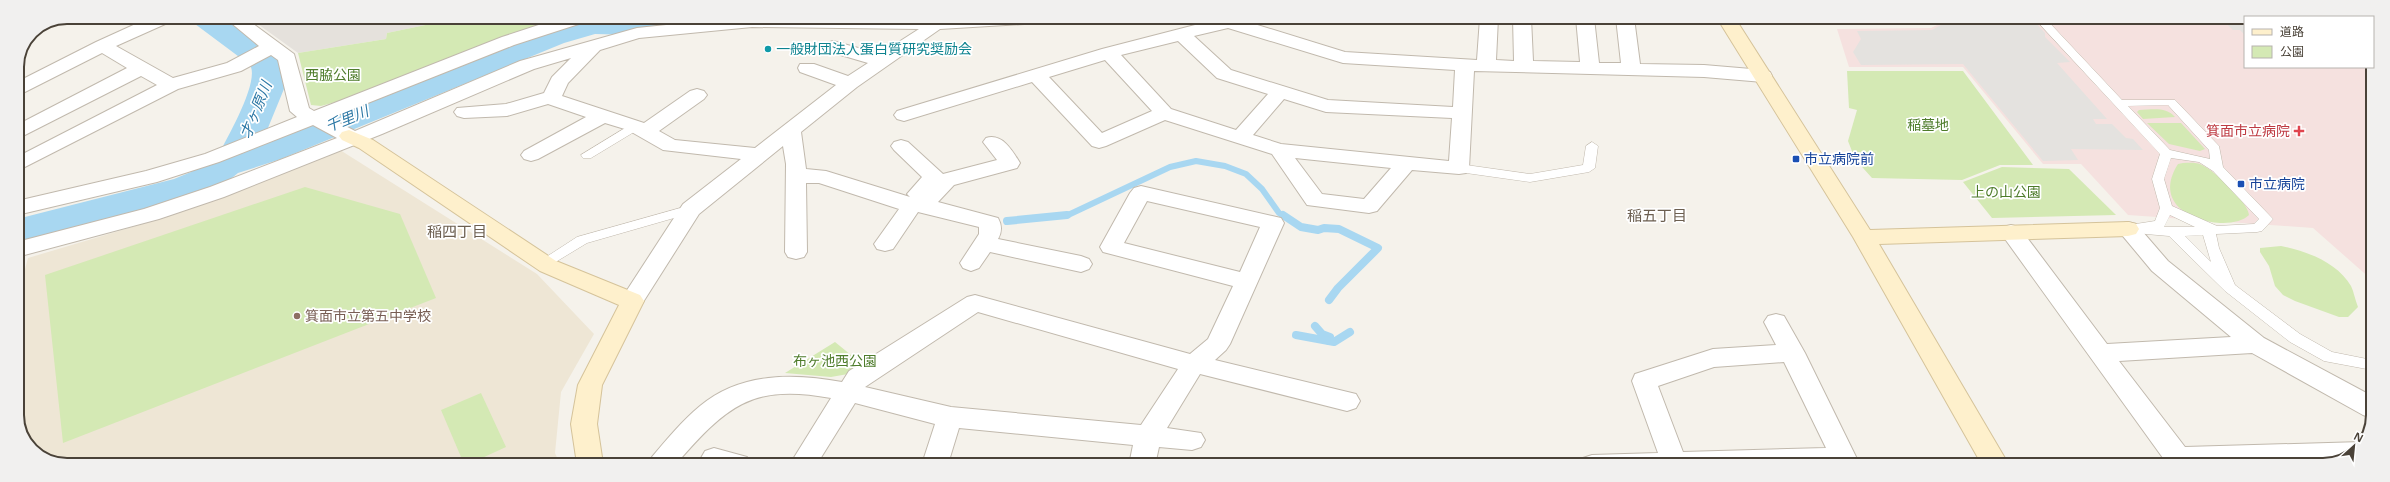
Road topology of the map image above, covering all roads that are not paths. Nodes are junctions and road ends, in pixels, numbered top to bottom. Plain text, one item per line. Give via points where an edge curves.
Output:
1 (151, 24) edge
2 (239, 24) edge
3 (564, 24) edge
4 (586, 24) edge
5 (727, 24) edge
6 (934, 24) edge
7 (1222, 24) edge
8 (1266, 24) edge
9 (1489, 24) edge
10 (1522, 24) edge
11 (1586, 24) edge
12 (1626, 24) edge
13 (1730, 24) edge
14 (2045, 24) edge
15 (1183, 36) junction
16 (594, 43) junction
17 (102, 46) junction
18 (833, 47) dead end
19 (262, 52) junction
20 (1109, 53) junction
21 (883, 61) junction
22 (1465, 65) junction
23 (1486, 66) junction
24 (1524, 67) junction
25 (142, 68) junction
26 (807, 68) dead end
27 (1590, 69) junction
28 (1631, 70) junction
29 (1036, 75) junction
30 (1763, 76) junction
31 (850, 82) junction
32 (171, 85) junction
33 (24, 86) edge
34 (1280, 92) junction
35 (697, 95) dead end
36 (552, 98) junction
37 (2119, 103) junction
38 (464, 112) dead end
39 (1164, 113) junction
40 (1462, 113) junction
41 (904, 115) dead end
42 (603, 116) junction
43 (314, 120) junction
44 (24, 129) edge
45 (641, 129) junction
46 (792, 130) junction
47 (1241, 136) junction
48 (352, 137) junction
49 (993, 142) dead end
50 (901, 146) dead end
51 (1592, 146) dead end
52 (1279, 150) junction
53 (2166, 153) junction
54 (531, 155) dead end
55 (587, 155) dead end
56 (760, 155) junction
57 (24, 161) edge
58 (1407, 163) junction
59 (1459, 168) junction
60 (2217, 168) junction
61 (796, 176) junction
62 (914, 205) junction
63 (24, 206) edge
64 (2166, 208) junction
65 (691, 209) junction
66 (2128, 229) junction
67 (2222, 230) junction
68 (2209, 231) junction
69 (2010, 232) junction
70 (2173, 232) junction
71 (1864, 237) junction
72 (984, 243) junction
73 (885, 244) dead end
74 (24, 248) edge
75 (796, 252) dead end
76 (544, 263) junction
77 (971, 263) dead end
78 (1081, 264) dead end
79 (1246, 281) junction
80 (2230, 288) junction
81 (632, 301) junction
82 (1776, 322) dead end
83 (2256, 344) junction
84 (1792, 353) junction
85 (2099, 353) junction
86 (1194, 364) junction
87 (2366, 364) edge
88 (850, 392) junction
89 (1347, 401) dead end
90 (2366, 405) edge
91 (950, 417) junction
92 (1148, 436) junction
93 (1192, 440) dead end
94 (2346, 452) edge
95 (589, 458) edge
96 (667, 458) edge
97 (807, 458) edge
98 (937, 458) edge
99 (1143, 458) edge
100 (1673, 458) edge
101 (1844, 458) edge
102 (1992, 458) edge
103 (2178, 458) edge
104 (2245, 458) edge

1 - 17 street
2 - 19 street
3 - 43 street via 508,41
4 - 16 street
5 - 16 street via 637,33
6 - 21 street
7 - 15 street
8 - 22 street via 1343,57
9 - 23 street
10 - 24 street
11 - 27 street
12 - 28 street
13 - 30 street
14 - 37 lane
15 - 20 street
15 - 34 street via 1224,74
16 - 36 street via 559,81
16 - 48 street via 527,65
17 - 25 street
17 - 33 street
18 - 21 street
19 - 32 street via 234,67
19 - 43 street via 287,58 299,108
20 - 29 street
20 - 39 street
21 - 31 street
22 - 23 street
22 - 40 street
23 - 24 street
24 - 27 street
25 - 32 street
25 - 44 street
26 - 31 street
27 - 28 street
28 - 30 street via 1704,71
29 - 39 street via 1099,142
29 - 41 street
30 - 71 street
31 - 46 street
32 - 57 street
34 - 40 street via 1326,106
34 - 47 street
35 - 45 street
36 - 38 street via 507,110
36 - 42 street via 562,104
37 - 53 lane
37 - 60 lane via 2171,102 2215,149
39 - 47 street
40 - 59 street
42 - 45 street
42 - 54 street
43 - 48 street
43 - 63 street via 226,153 150,177
45 - 55 lane
45 - 56 street via 670,146
46 - 56 street
46 - 61 street
47 - 52 street
48 - 74 street via 217,192 151,214
48 - 76 street
49 - 62 street via 1010,164 947,180
50 - 62 street via 934,177
51 - 59 lane via 1589,168 1530,178
52 - 58 street
52 - 58 street via 1315,200 1369,206
53 - 60 lane via 2202,159
53 - 64 lane via 2158,179
56 - 65 street
58 - 59 street
60 - 67 lane via 2267,219 2257,228
61 - 62 street via 820,176
61 - 75 street
62 - 72 street via 990,223 990,234
62 - 73 street
64 - 66 lane via 2160,224
64 - 67 lane via 2194,222
65 - 76 lane via 582,240
65 - 81 street
66 - 69 street
66 - 70 lane
66 - 83 street via 2160,266
67 - 68 lane
68 - 70 lane
68 - 80 lane via 2212,248
69 - 71 street
69 - 85 street
70 - 80 lane
71 - 102 street
72 - 77 street
72 - 78 street
76 - 81 street
79 - 79 street via 1239,279 1111,247 1141,193 1273,223
79 - 86 street via 1218,344
80 - 87 lane via 2295,338 2329,357
81 - 95 street via 590,385 584,424
82 - 84 street
83 - 85 street
83 - 90 street
84 - 100 street via 1713,358 1644,381
84 - 101 street
85 - 103 street
86 - 88 street via 975,303 858,377
86 - 89 street
86 - 92 street
88 - 91 street
88 - 96 street via 806,384 771,384 742,392 723,402 707,415
88 - 97 street
91 - 92 street
91 - 98 street
92 - 93 street
92 - 99 street
94 - 104 street

